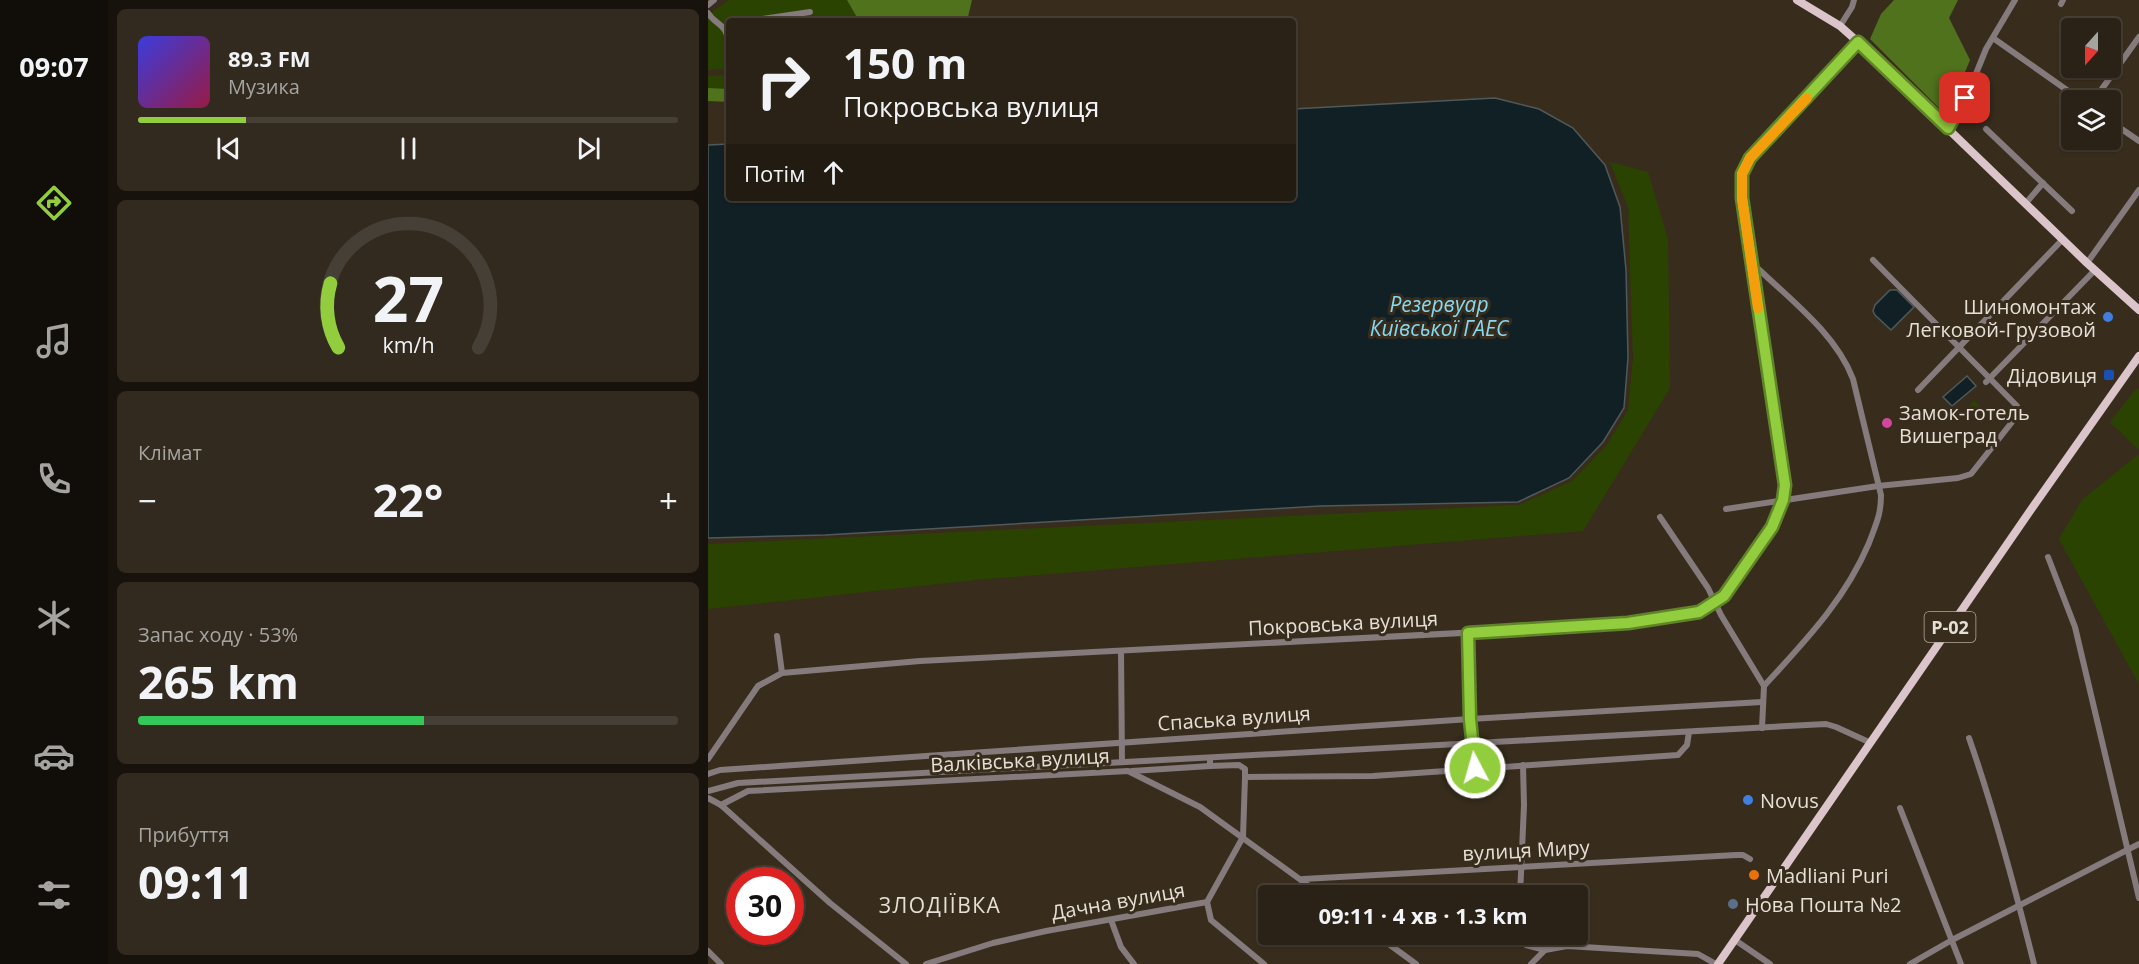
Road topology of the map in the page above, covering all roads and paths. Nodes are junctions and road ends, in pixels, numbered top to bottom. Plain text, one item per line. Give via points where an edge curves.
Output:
1 (714, 0) edge
2 (1797, 0) edge
3 (1854, 0) edge
4 (2015, 0) edge
5 (708, 5) edge
6 (810, 12) dead end
7 (708, 13) edge
8 (769, 18) edge
9 (726, 24) edge
10 (1840, 26) junction
11 (2139, 37) edge
12 (1993, 38) junction
13 (1858, 42) junction
14 (2067, 90) edge
15 (2101, 90) edge
16 (1948, 128) junction
17 (1986, 129) dead end
18 (2121, 129) edge
19 (2139, 141) edge
20 (2043, 183) junction
21 (2139, 190) edge
22 (2026, 203) junction
23 (2072, 211) dead end
24 (2063, 239) junction
25 (1874, 260) dead end
26 (1751, 261) junction
27 (2088, 263) junction
28 (2095, 270) junction
29 (2139, 310) edge
30 (1958, 348) junction
31 (2139, 356) edge
32 (1988, 380) junction
33 (1918, 390) dead end
34 (1878, 486) junction
35 (1783, 500) junction
36 (1726, 508) dead end
37 (1660, 517) dead end
38 (2048, 557) dead end
39 (1716, 603) junction
40 (1468, 633) junction
41 (777, 636) dead end
42 (1121, 651) junction
43 (782, 674) junction
44 (1764, 686) junction
45 (1762, 702) junction
46 (1470, 719) junction
47 (1762, 728) junction
48 (1689, 732) junction
49 (1969, 738) dead end
50 (1122, 742) junction
51 (1871, 743) junction
52 (1472, 745) junction
53 (1210, 758) junction
54 (708, 759) edge
55 (1122, 762) junction
56 (1523, 765) junction
57 (1210, 766) junction
58 (1475, 768) junction
59 (980, 770) junction
60 (1128, 771) junction
61 (708, 774) edge
62 (1245, 777) junction
63 (981, 779) junction
64 (792, 781) junction
65 (793, 789) junction
66 (708, 791) edge
67 (708, 798) edge
68 (721, 805) junction
69 (1900, 808) dead end
70 (1244, 837) junction
71 (2139, 843) edge
72 (2127, 849) junction
73 (1750, 859) dead end
74 (1522, 866) junction
75 (1302, 879) junction
76 (1309, 885) edge
77 (1521, 885) edge
78 (2139, 898) edge
79 (1207, 902) junction
80 (2020, 906) junction
81 (1111, 920) junction
82 (1735, 940) junction
83 (1952, 940) junction
84 (1390, 945) edge
85 (1526, 945) edge
86 (1545, 950) junction
87 (708, 951) edge
88 (722, 964) edge
89 (906, 964) edge
90 (926, 964) edge
91 (1134, 964) edge
92 (1264, 964) edge
93 (1416, 964) edge
94 (1531, 964) edge
95 (1717, 964) edge
96 (1770, 964) edge
97 (1910, 964) edge
98 (1961, 964) edge
99 (2034, 964) edge

1 - 5 street
2 - 10 main road
3 - 10 street
4 - 12 street
6 - 8 street
7 - 9 street via 711,19
10 - 13 main road
11 - 15 street
12 - 14 street
12 - 16 street
13 - 16 main road
13 - 26 street, Покровська вулиця via 1750,158 1742,174
16 - 22 main road
17 - 20 street
18 - 19 street
20 - 22 street
20 - 23 street
21 - 27 street
22 - 24 main road
24 - 27 main road
24 - 30 street
25 - 30 street
26 - 34 street via 1819,328 1846,361
26 - 35 street, Покровська вулиця via 1785,485
27 - 28 main road
28 - 29 main road
28 - 32 street
30 - 32 street
30 - 33 street
31 - 51 main road, Р-02
32 - 34 street via 2017,406 2016,417 1971,474
34 - 35 street
34 - 44 street via 1881,513 1843,593
35 - 36 street
35 - 39 street, Покровська вулиця via 1772,527
37 - 39 street
38 - 72 street via 2075,627
39 - 40 street, Покровська вулиця via 1699,612 1644,622
39 - 44 street
40 - 42 street, Покровська вулиця
40 - 46 street
41 - 43 street
42 - 43 street, Покровська вулиця via 920,661
42 - 50 street
43 - 54 street, Покровська вулиця via 758,686
44 - 45 street
45 - 46 street, Спаська вулиця
45 - 47 street
46 - 50 street, Спаська вулиця
46 - 52 street
47 - 48 street, Спаська вулиця
47 - 51 street, Спаська вулиця via 1826,724
48 - 52 street, Спаська вулиця
48 - 56 street via 1687,745 1678,755
49 - 80 street via 1992,803
50 - 55 street
50 - 61 street, Спаська вулиця via 720,770
51 - 82 main road, Р-02
52 - 53 street, Спаська вулиця
52 - 58 street
53 - 55 street, Спаська вулиця
53 - 57 street
55 - 59 street, Спаська вулиця
56 - 58 street
56 - 74 street
57 - 60 street
57 - 62 street via 1239,765 1245,769
58 - 62 street via 1373,776
59 - 63 street
59 - 64 street, Спаська вулиця
60 - 63 street, Валківська вулиця
60 - 70 street, Валківська вулиця via 1200,807
62 - 70 street, Дачна вулиця
63 - 65 street, Валківська вулиця
64 - 65 street
64 - 66 street, Спаська вулиця via 738,783
65 - 68 street, Валківська вулиця via 747,791
67 - 68 street
68 - 89 street via 830,903
69 - 83 street
70 - 75 street, Валківська вулиця
70 - 79 street, Дачна вулиця
71 - 72 street
72 - 78 street
72 - 80 street
73 - 74 street, вулиця Миру via 1736,855
74 - 75 street, вулиця Миру
74 - 77 street
75 - 76 street, Валківська вулиця
79 - 81 street, Дачна вулиця
79 - 92 street via 1211,920
80 - 83 street
80 - 99 street
81 - 90 street, Дачна вулиця via 993,943
81 - 91 street via 1120,947
82 - 95 main road, Р-02
82 - 96 street
83 - 97 street
83 - 98 street
84 - 93 street
85 - 86 street
86 - 94 street
86 - 95 street via 1567,946 1686,952
87 - 88 street

